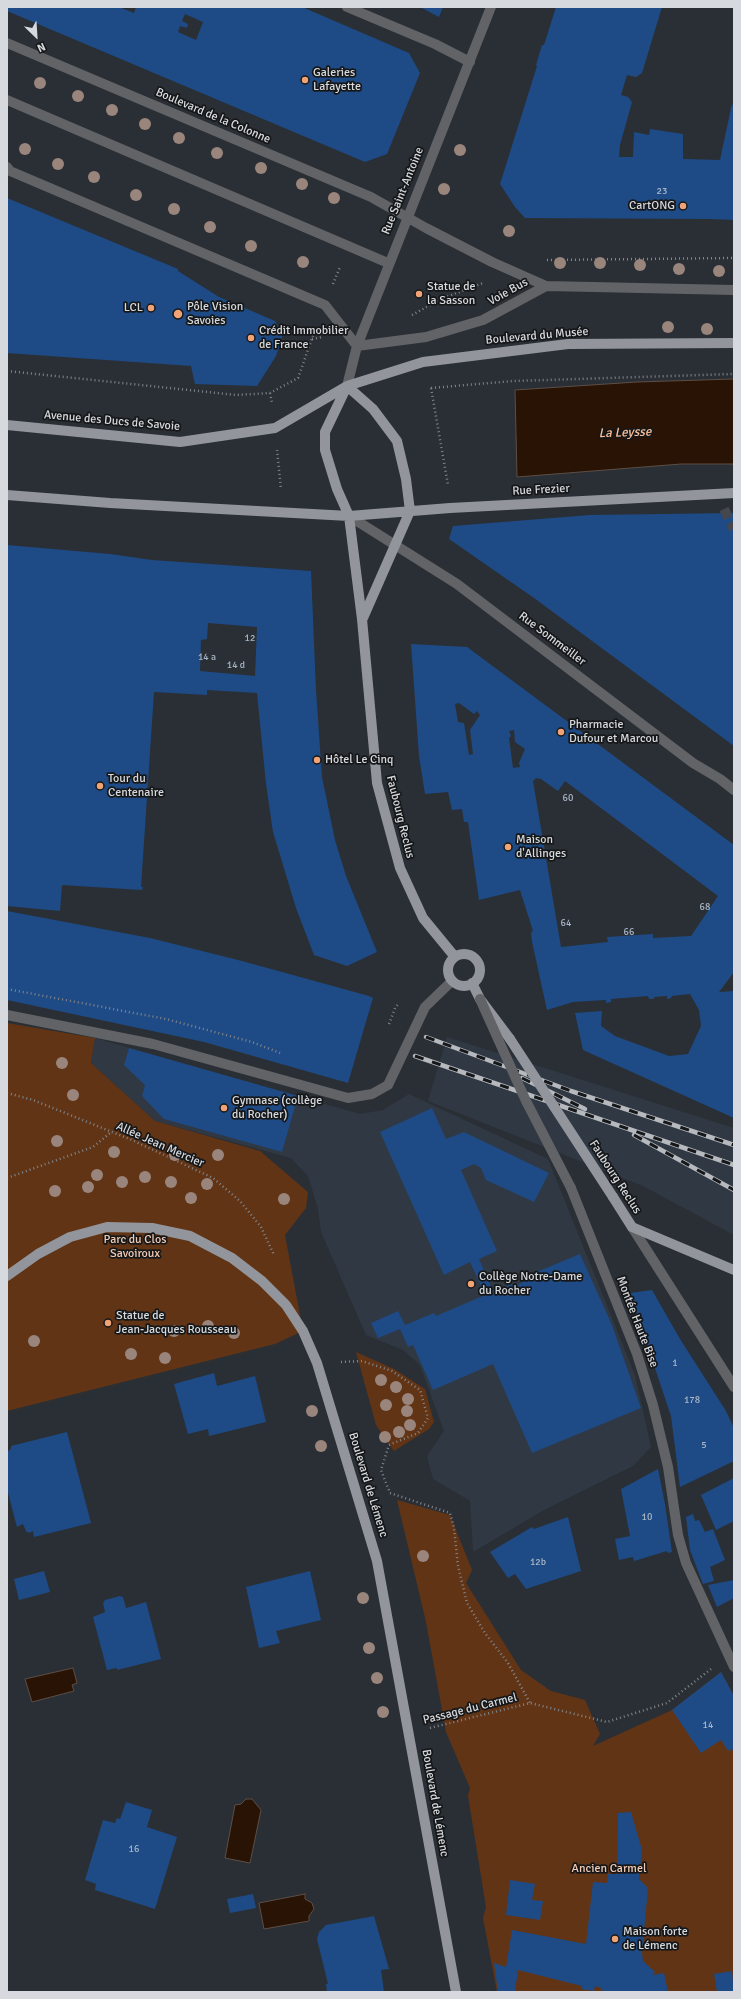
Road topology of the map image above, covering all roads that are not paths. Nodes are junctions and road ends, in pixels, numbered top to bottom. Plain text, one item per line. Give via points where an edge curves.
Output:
1 (348, 7) edge
2 (491, 7) edge
3 (7, 42) edge
4 (470, 62) junction
5 (7, 100) edge
6 (7, 167) edge
7 (406, 217) junction
8 (388, 263) junction
9 (546, 286) junction
10 (734, 290) edge
11 (483, 320) joint
12 (734, 343) edge
13 (357, 346) junction
14 (347, 386) junction
15 (7, 425) edge
16 (734, 493) edge
17 (7, 495) edge
18 (410, 511) junction
19 (349, 516) junction
20 (394, 545) junction
21 (362, 619) junction
22 (734, 790) edge
23 (455, 957) junction
24 (452, 981) junction
25 (472, 984) junction
26 (480, 999) junction
27 (7, 1015) edge
28 (632, 1227) junction
29 (734, 1270) edge
30 (7, 1276) edge
31 (734, 1387) edge
32 (734, 1667) edge
33 (456, 1992) edge

1 - 4 street via 435,44
2 - 4 street, Rue Saint-Antoine
3 - 7 street, Boulevard de la Colonne via 371,196
4 - 7 street, Rue Saint-Antoine
5 - 8 street
6 - 13 street via 10,171 325,305
7 - 8 street, Rue Saint-Antoine
7 - 9 street via 492,262
8 - 13 street, Rue Saint-Antoine
9 - 10 street
9 - 11 street, Voie Bus
11 - 13 street, Boulevard du Musée via 426,337
12 - 14 main road, Boulevard du Musée via 568,344 422,362
13 - 14 street, Rue Saint-Antoine
14 - 15 main road, Avenue des Ducs de Savoie via 275,428 180,442
14 - 18 main road via 373,409 397,441
14 - 19 main road, Faubourg Reclus via 325,432 325,450 337,489
16 - 18 main road, Rue Frezier
17 - 19 main road
18 - 19 main road, Rue Frezier
18 - 20 main road, Faubourg Reclus
19 - 20 street, Rue Sommeiller
19 - 21 main road, Faubourg Reclus
20 - 21 main road, Faubourg Reclus
20 - 22 street, Rue Sommeiller via 457,584 693,763 720,778
21 - 23 main road, Faubourg Reclus via 377,783 400,868 423,918
23 - 24 main road via 448,967
23 - 25 main road via 467,954 478,964 480,973
24 - 25 main road via 461,986
24 - 27 street via 425,1007 388,1085 372,1094 348,1098 153,1044
25 - 26 main road, Faubourg Reclus
26 - 28 main road, Faubourg Reclus, bridge via 510,1039
26 - 32 street, Montée Haute Bise, bridge via 526,1101 571,1188 636,1354 653,1405 668,1467 678,1534 686,1562
28 - 29 main road
28 - 31 street, Faubourg Reclus
30 - 33 main road, Boulevard de Lémenc via 38,1254 70,1237 107,1227 152,1228 190,1236 232,1258 262,1281 286,1305 303,1331 317,1364 377,1561

